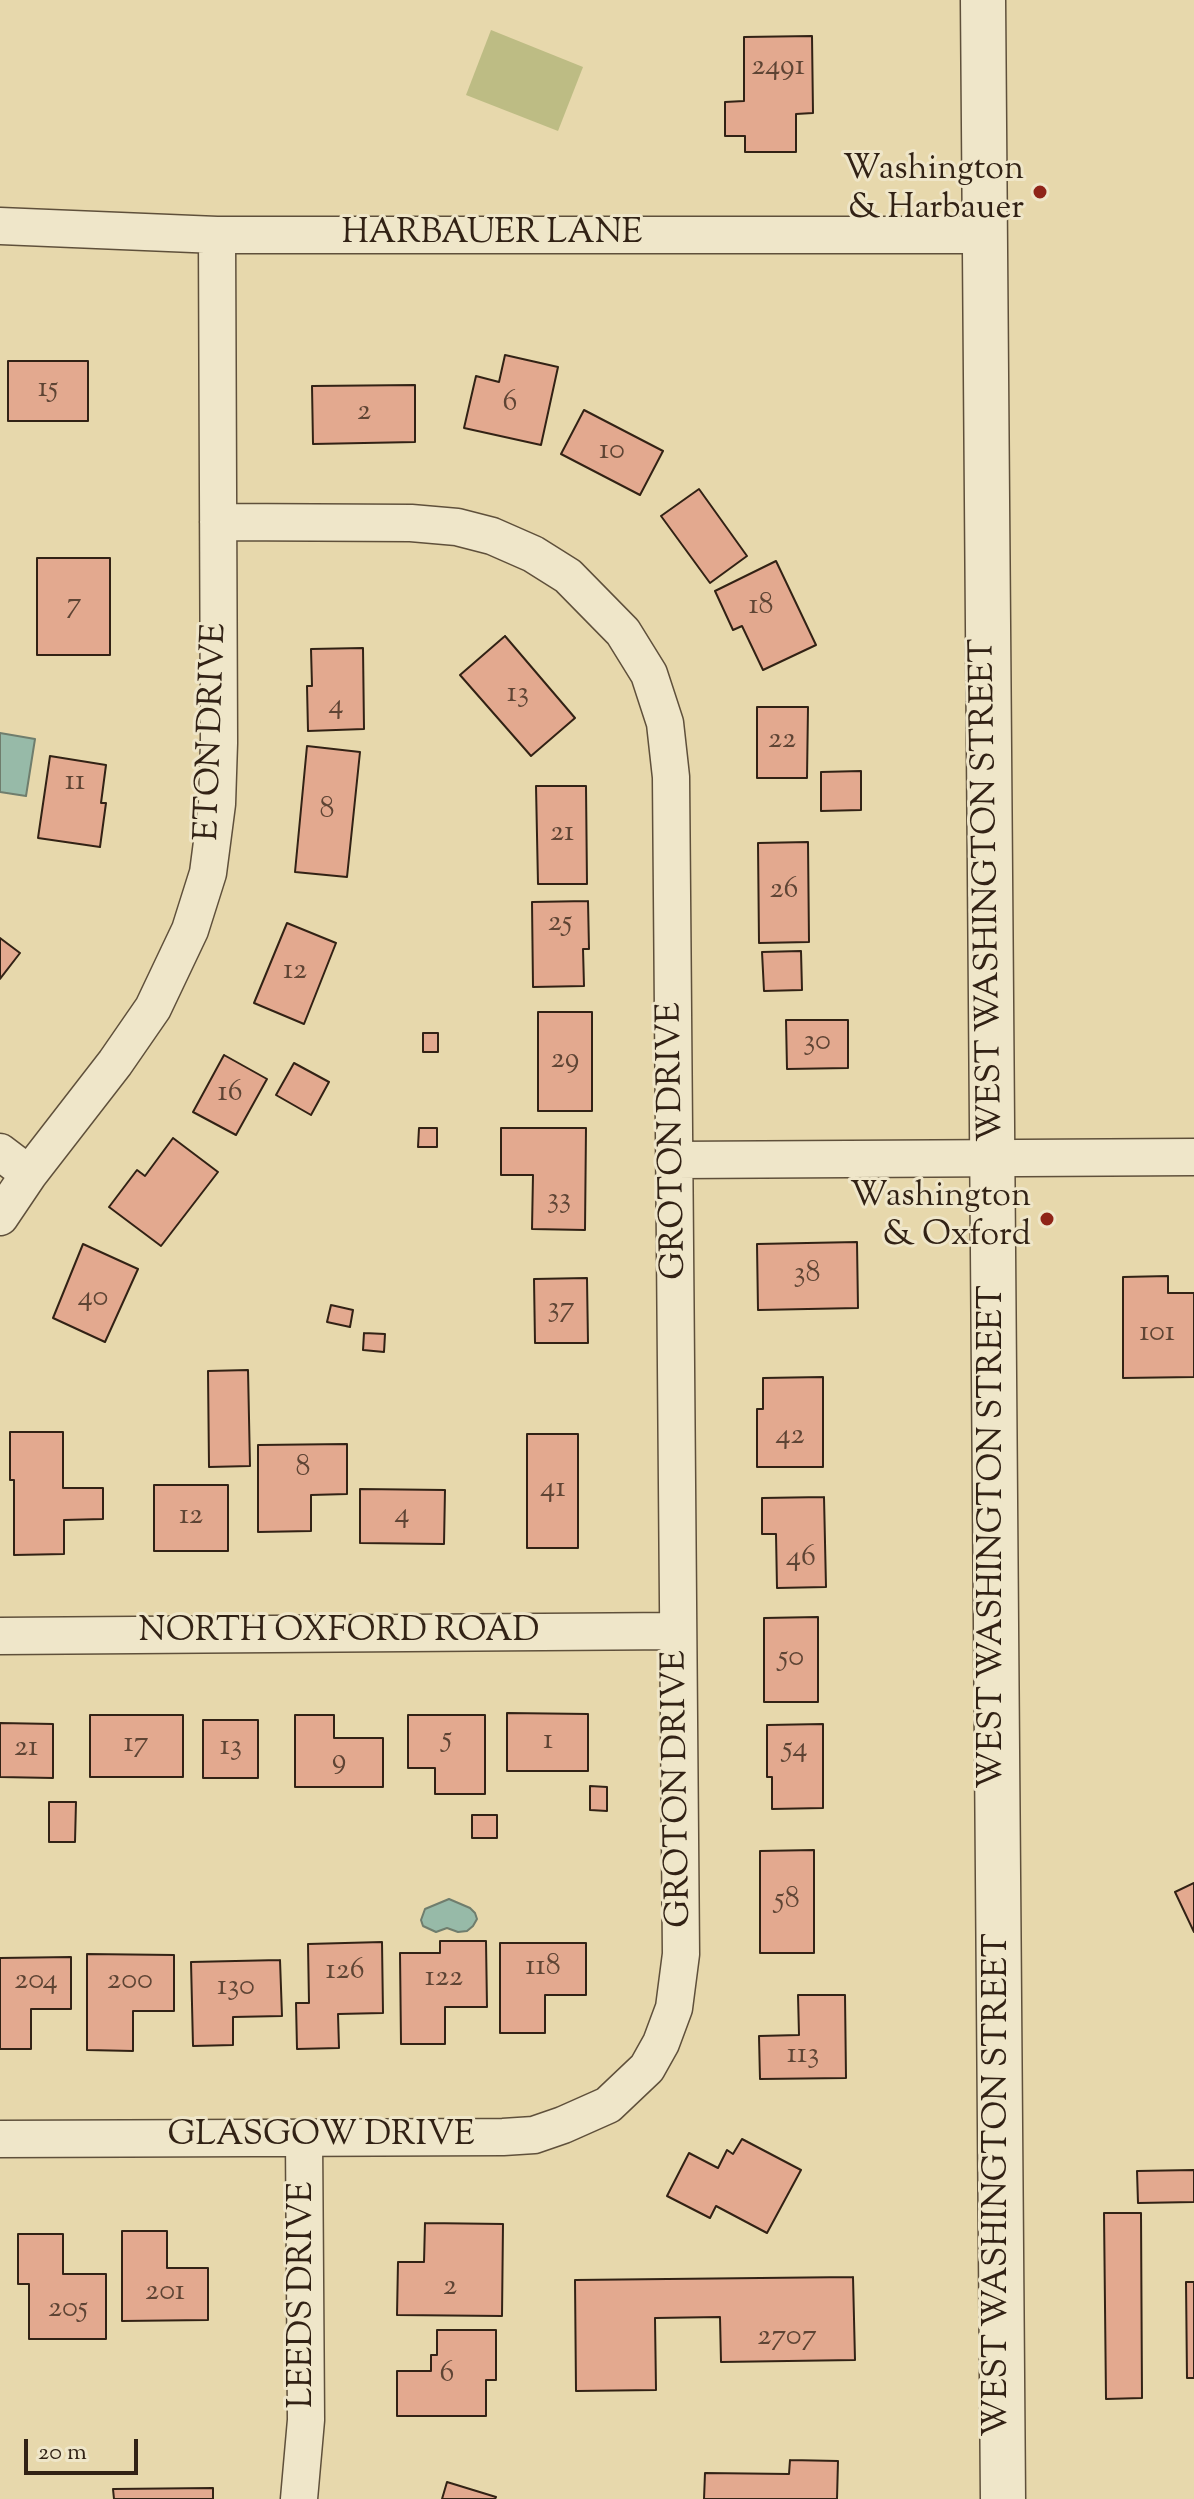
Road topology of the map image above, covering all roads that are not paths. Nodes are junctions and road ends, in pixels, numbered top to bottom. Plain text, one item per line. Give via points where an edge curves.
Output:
1 (983, 0) edge
2 (0, 226) edge
3 (217, 235) junction
4 (984, 235) junction
5 (218, 522) junction
6 (0, 1152) edge
7 (1194, 1157) edge
8 (993, 1158) junction
9 (676, 1160) junction
10 (29, 1174) junction
11 (0, 1217) edge
12 (678, 1631) junction
13 (0, 1636) edge
14 (629, 2086) joint
15 (304, 2138) junction
16 (0, 2139) edge
17 (299, 2499) edge
18 (1003, 2499) edge

1 - 4 street, WEST WASHINGTON STREET
2 - 3 street, HARBAUER LANE
3 - 4 street, HARBAUER LANE
3 - 5 street, ETON DRIVE
4 - 8 street, WEST WASHINGTON STREET
5 - 9 street, GROTON DRIVE via 411,523 481,533 533,554 568,576 623,632 649,674 665,723 671,777
5 - 10 street, ETON DRIVE via 217,804 208,873 190,930 153,1008
6 - 10 street
7 - 8 street
8 - 9 street
8 - 18 street, WEST WASHINGTON STREET
9 - 12 street, GROTON DRIVE
10 - 11 street, ETON DRIVE
12 - 13 street, NORTH OXFORD ROAD
12 - 14 street, GROTON DRIVE via 681,1954 674,2008 661,2043
14 - 15 street, GLASGOW DRIVE via 608,2105 534,2135
15 - 16 street, GLASGOW DRIVE
15 - 17 street, LEEDS DRIVE via 306,2420

